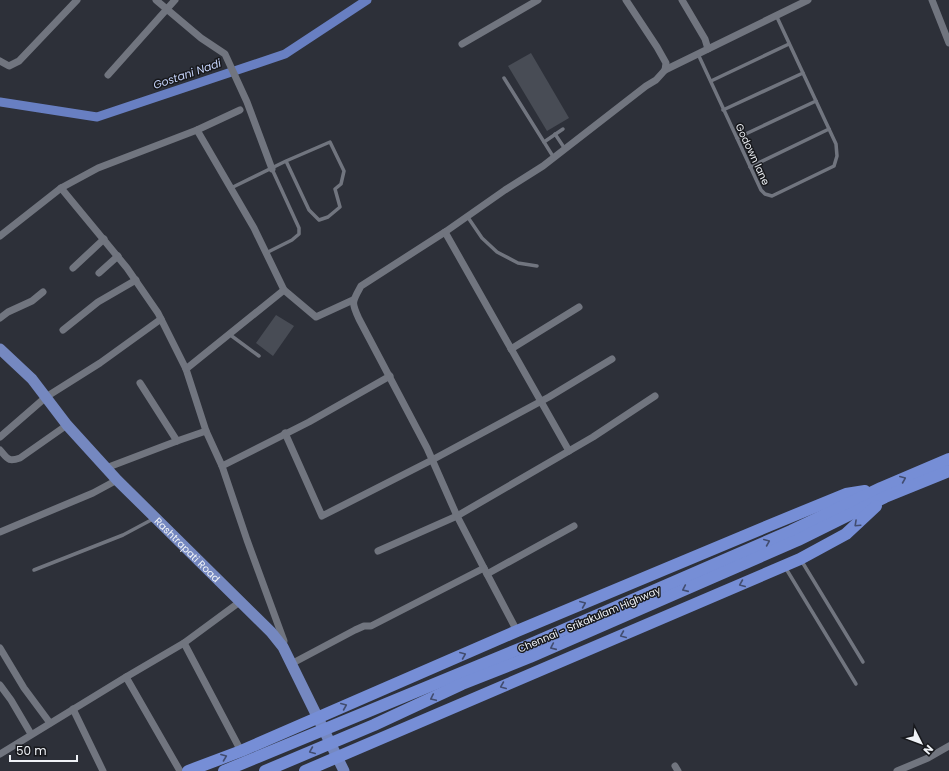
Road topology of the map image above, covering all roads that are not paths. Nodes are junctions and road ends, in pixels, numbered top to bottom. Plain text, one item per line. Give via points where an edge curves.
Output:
1 (77, 0) edge
2 (156, 0) edge
3 (176, 0) edge
4 (538, 0) edge
5 (626, 0) edge
6 (682, 0) edge
7 (808, 0) edge
8 (932, 0) edge
9 (166, 9) junction
10 (776, 15) junction
11 (949, 43) edge
12 (462, 44) dead end
13 (789, 44) junction
14 (708, 49) junction
15 (698, 54) junction
16 (0, 61) edge
17 (665, 70) junction
18 (803, 72) junction
19 (108, 75) dead end
20 (504, 78) dead end
21 (711, 82) junction
22 (816, 101) junction
23 (240, 110) dead end
24 (723, 110) junction
25 (563, 129) dead end
26 (829, 129) junction
27 (197, 130) junction
28 (555, 134) junction
29 (736, 138) junction
30 (544, 142) junction
31 (565, 149) junction
32 (554, 158) junction
33 (286, 161) junction
34 (750, 167) junction
35 (272, 169) junction
36 (62, 188) junction
37 (231, 188) junction
38 (467, 216) junction
39 (445, 232) junction
40 (0, 236) edge
41 (104, 239) junction
42 (266, 253) junction
43 (118, 256) junction
44 (537, 266) dead end
45 (73, 268) dead end
46 (99, 273) dead end
47 (136, 280) junction
48 (284, 290) junction
49 (43, 292) dead end
50 (353, 300) junction
51 (579, 307) dead end
52 (0, 318) edge
53 (161, 319) junction
54 (63, 330) dead end
55 (229, 334) junction
56 (0, 349) edge
57 (511, 349) junction
58 (259, 356) dead end
59 (612, 359) dead end
60 (186, 369) junction
61 (390, 376) junction
62 (140, 384) dead end
63 (655, 396) dead end
64 (46, 397) junction
65 (540, 401) junction
66 (67, 425) junction
67 (206, 431) junction
68 (285, 433) junction
69 (0, 437) edge
70 (177, 441) junction
71 (0, 450) edge
72 (569, 450) junction
73 (949, 459) edge
74 (432, 460) junction
75 (222, 466) junction
76 (106, 468) junction
77 (949, 471) edge
78 (117, 480) junction
79 (883, 492) junction
80 (457, 516) junction
81 (156, 518) junction
82 (574, 526) dead end
83 (0, 532) edge
84 (378, 551) dead end
85 (800, 559) junction
86 (784, 566) junction
87 (34, 570) dead end
88 (485, 571) junction
89 (241, 602) junction
90 (517, 631) junction
91 (184, 643) junction
92 (283, 647) junction
93 (0, 648) edge
94 (863, 662) dead end
95 (291, 664) junction
96 (126, 677) junction
97 (856, 684) dead end
98 (0, 685) edge
99 (73, 709) junction
100 (318, 717) junction
101 (50, 723) junction
102 (31, 734) junction
103 (949, 746) edge
104 (241, 750) junction
105 (0, 754) edge
106 (338, 758) junction
107 (102, 771) edge
108 (180, 771) edge
109 (188, 771) edge
110 (224, 771) edge
111 (265, 771) edge
112 (305, 771) edge
113 (344, 771) edge
114 (897, 771) edge

1 - 16 street via 19,61 9,66
2 - 9 street
3 - 9 street
4 - 12 street
5 - 17 street via 658,47 666,63
6 - 14 street via 705,39
7 - 10 street
8 - 11 street
9 - 19 street
9 - 35 street via 224,54 247,102
10 - 13 lane, Godown lane
10 - 14 street
13 - 18 lane, Godown lane
13 - 21 lane
14 - 15 street
15 - 17 street
15 - 21 lane, Godown lane
17 - 31 street via 656,80
18 - 22 lane, Godown lane
18 - 24 lane
20 - 30 lane
21 - 24 lane, Godown lane
22 - 26 lane, Godown lane
22 - 29 lane
23 - 27 street
24 - 29 lane, Godown lane
25 - 28 lane
26 - 34 lane
26 - 34 lane, Godown lane via 838,156 834,166 772,196 760,190
27 - 36 street via 98,168
27 - 37 street
28 - 30 lane
28 - 31 lane
29 - 34 lane, Godown lane
30 - 32 lane
31 - 32 street
32 - 38 street
33 - 33 lane via 309,210 319,220 340,207 335,190 341,184 344,171 330,142
33 - 35 lane
35 - 37 lane
35 - 42 lane via 299,228 299,234
36 - 40 street
36 - 41 street
37 - 42 street
38 - 39 street
38 - 44 lane via 482,238 497,252 518,263
39 - 50 street via 361,286
39 - 57 street
41 - 43 street
41 - 45 street
42 - 48 street
43 - 46 street
43 - 47 street
47 - 53 street
47 - 54 street via 98,302
48 - 50 street via 316,318
48 - 55 street
49 - 52 street via 32,301
50 - 61 street via 354,308
51 - 57 street
53 - 60 street
53 - 64 street via 100,363
55 - 58 lane
55 - 60 street
56 - 64 main road, Rashtrapati Road via 32,379
57 - 65 street
59 - 65 street
60 - 67 street
61 - 68 street
61 - 74 street
62 - 70 street
63 - 72 street
64 - 66 main road, Rashtrapati Road
64 - 69 street
65 - 72 street
65 - 74 street
66 - 71 street via 20,458 7,459
66 - 76 main road, Rashtrapati Road
67 - 70 street
67 - 75 street
68 - 74 street via 322,516
68 - 75 street
70 - 76 street
72 - 80 street
79 -> 73 highway, Chennai - Srikakulam Highway
74 - 80 street
75 - 92 street via 284,641
76 - 78 main road, Rashtrapati Road
77 - 79 highway
78 - 81 main road, Rashtrapati Road
78 - 83 street via 94,493
79 -> 85 highway via 846,534
90 -> 79 highway via 846,494
110 -> 79 highway, Chennai - Srikakulam Highway via 524,647
79 -> 111 highway via 798,540 462,684 374,726
80 - 84 street
80 - 88 street
81 - 87 lane via 123,535
81 - 89 main road, Rashtrapati Road
82 - 88 street
85 - 86 highway
85 - 94 lane
86 - 97 lane
86 -> 106 highway
88 - 90 street
88 - 95 street via 371,626 355,630
89 - 91 street
89 - 92 main road, Rashtrapati Road
100 -> 90 highway
91 - 96 street
91 - 104 street
92 - 95 main road, Rashtrapati Road
93 - 101 street via 24,688
95 - 100 main road, Rashtrapati Road
96 - 99 street
96 - 108 street
98 - 102 street
99 - 101 street
99 - 107 street
100 - 104 highway
100 - 106 main road, Rashtrapati Road
101 - 102 street
102 - 105 street
103 - 114 street
109 -> 104 highway
106 - 112 highway
106 - 113 main road, Rashtrapati Road

